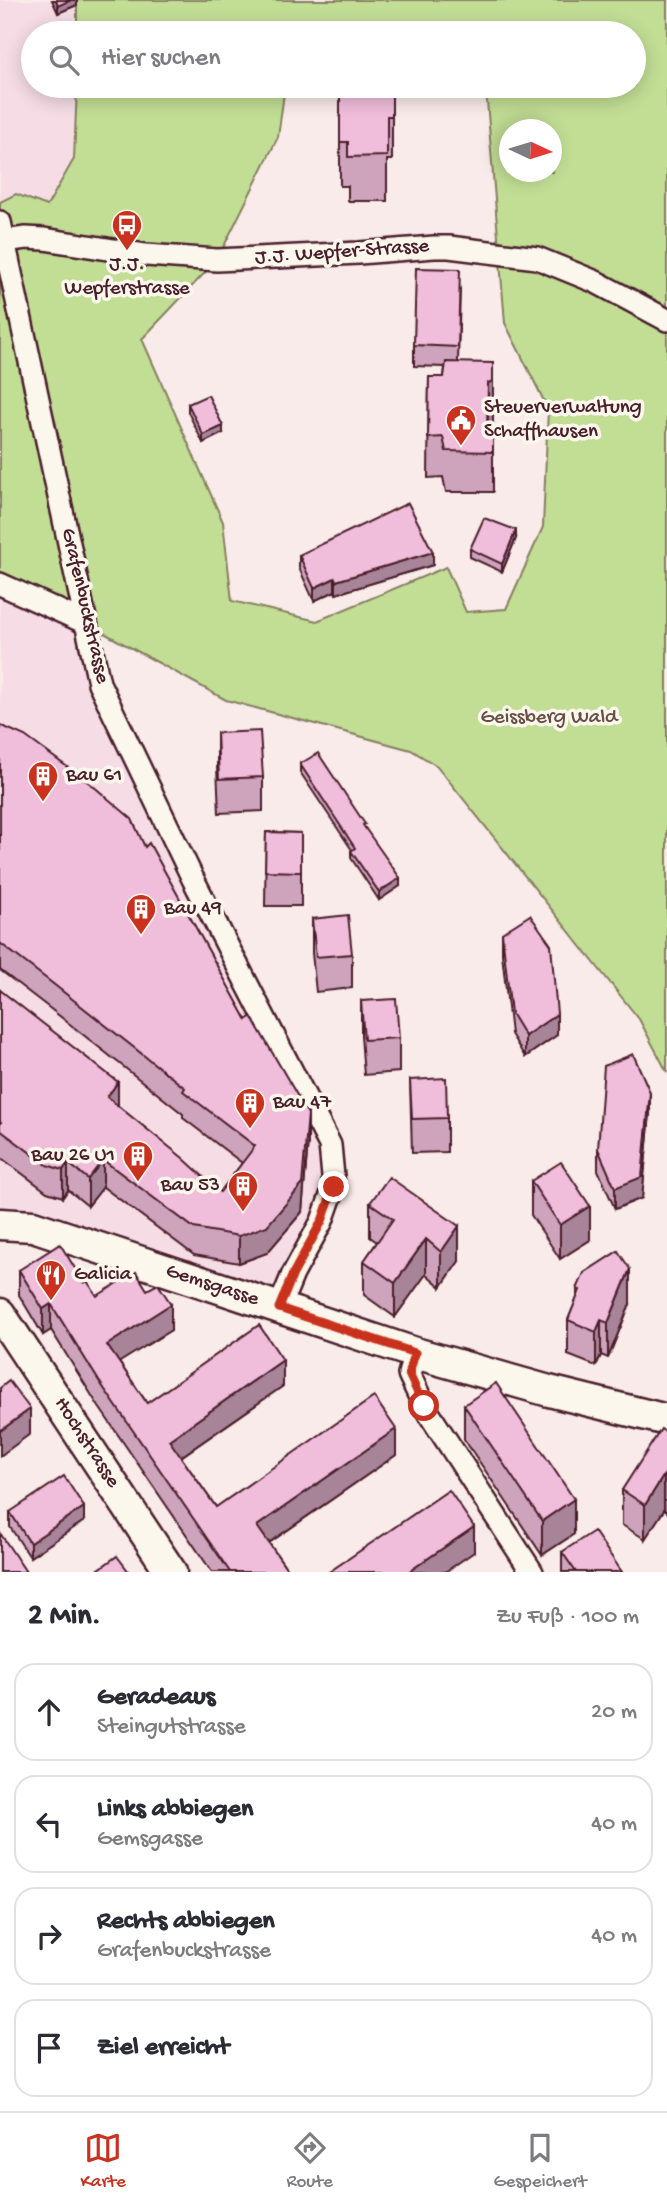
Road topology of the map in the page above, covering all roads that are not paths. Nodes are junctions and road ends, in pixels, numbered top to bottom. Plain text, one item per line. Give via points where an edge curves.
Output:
1 (2, 232) edge
2 (667, 320) edge
3 (0, 584) edge
4 (86, 623) junction
5 (0, 1224) edge
6 (279, 1308) junction
7 (4, 1331) edge
8 (415, 1353) junction
9 (667, 1420) edge
10 (171, 1572) edge
11 (532, 1572) edge

1 - 2 street, J.J. Wepfer-Strasse via 146,255 217,260 449,247 537,258 596,282
1 - 4 street, Grafenbuckstrasse
3 - 4 street
4 - 6 street, Grafenbuckstrasse via 99,683 192,879 330,1144 334,1187
5 - 6 street, Gemsgasse via 33,1226
6 - 8 street, Gemsgasse
7 - 10 street, Hochstrasse
8 - 9 street, Gemsgasse
8 - 11 street via 409,1374 424,1406

